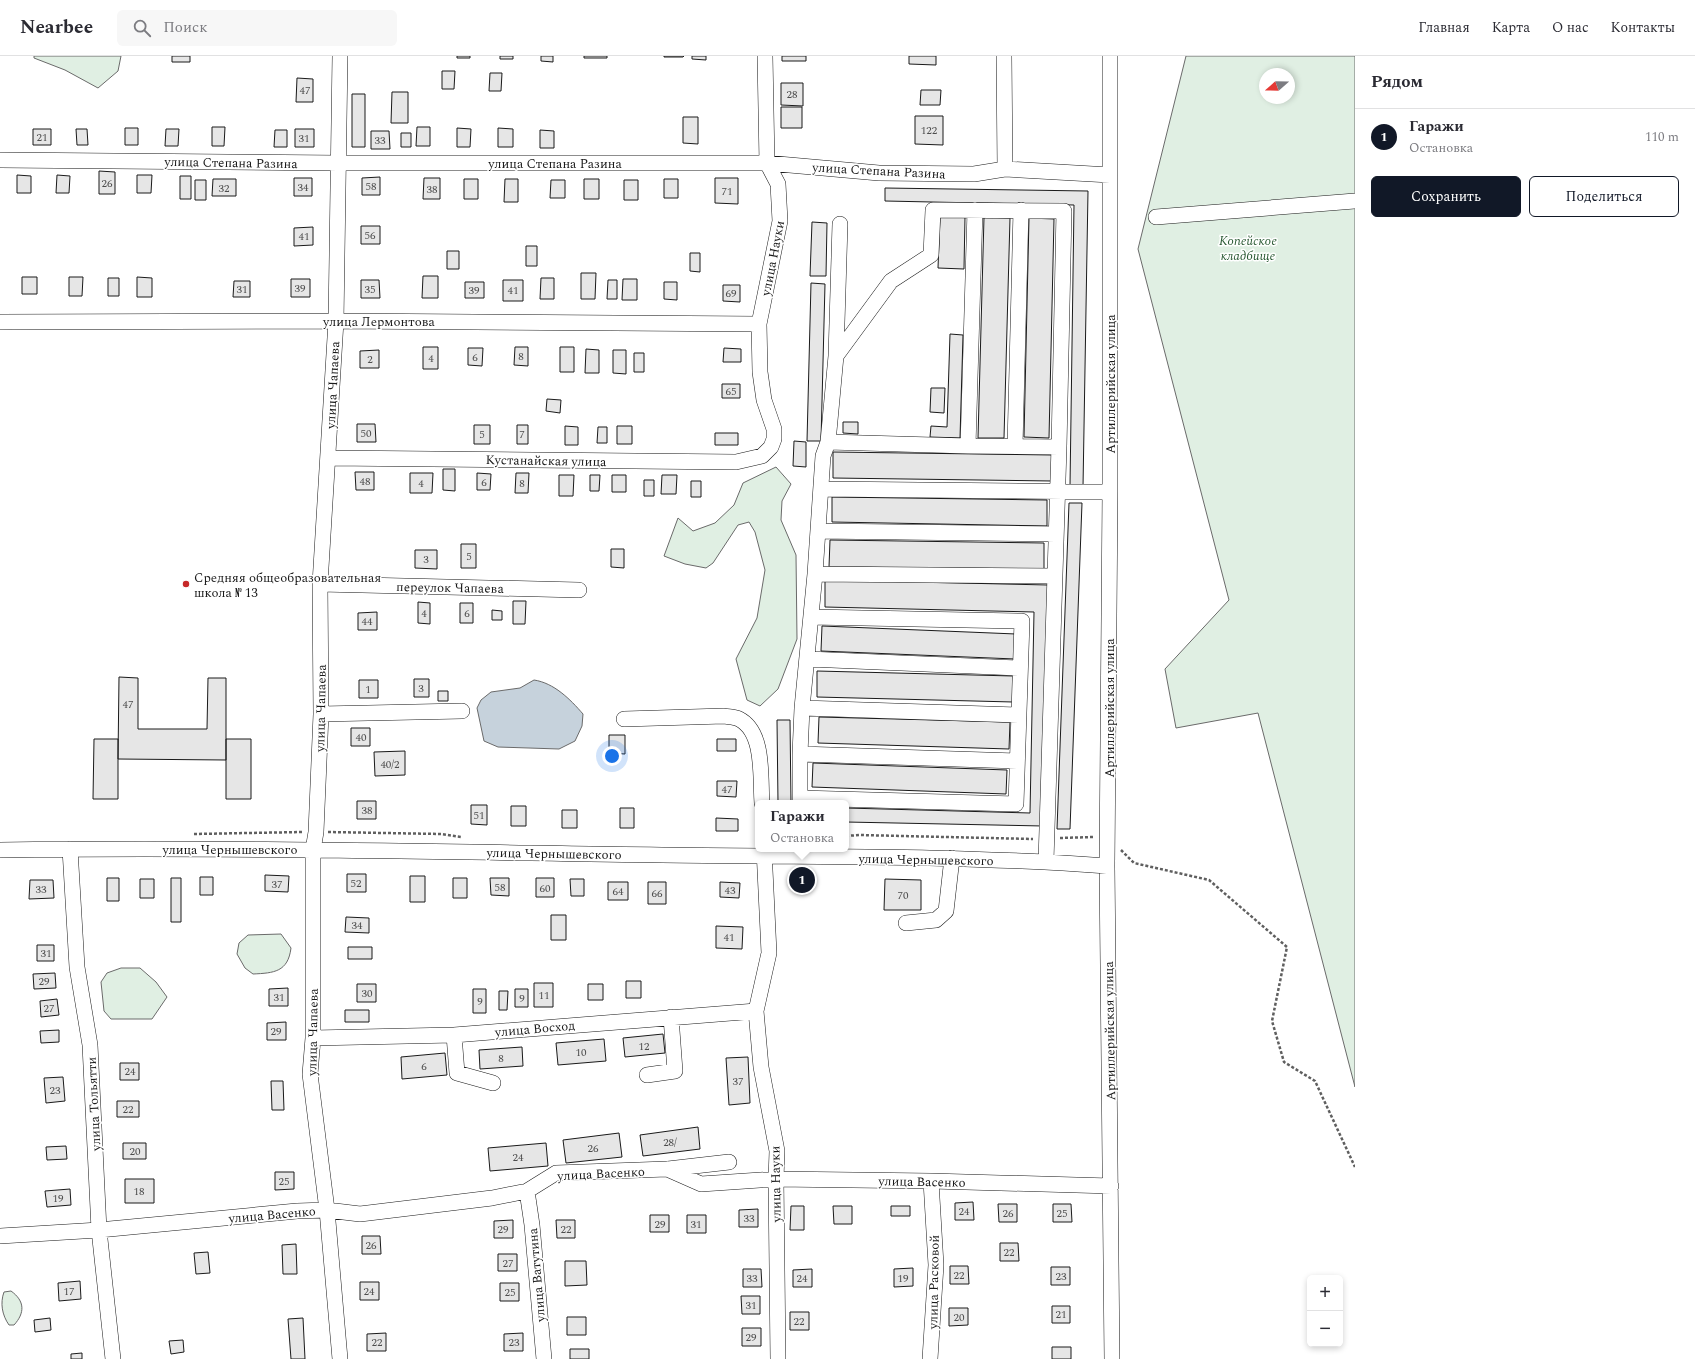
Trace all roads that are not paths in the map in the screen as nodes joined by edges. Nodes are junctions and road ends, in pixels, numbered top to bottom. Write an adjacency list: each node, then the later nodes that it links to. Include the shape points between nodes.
1 (340, 56): 7 (street, улица Чапаева)
2 (766, 56): 6 (street, улица Науки)
3 (1004, 56): 8 (street)
4 (1110, 56): 9 (street, Артиллерийская улица)
5 (0, 160): 7 (street, улица Степана Разина)
6 (767, 162): 7 (street, улица Степана Разина); 8 (street, улица Степана Разина, via 879,173 974,174); 17 (street, улица Науки, via 778,184 780,220)
7 (339, 163): 15 (street, улица Чапаева)
8 (1005, 169): 9 (street, улица Степана Разина)
9 (1110, 175): 27 (street, Артиллерийская улица)
10 (1355, 201): 13 (street)
11 (975, 210): 12 (street); 18 (street, via 933,210 931,255 892,281); 20 (street)
12 (1021, 210): 21 (street); 22 (street, via 1064,211)
13 (1156, 217)
14 (840, 224): 18 (street)
15 (336, 321): 16 (street, улица Лермонтова); 17 (street, улица Лермонтова); 24 (street, улица Чапаева)
16 (0, 322)
17 (759, 324): 23 (street, улица Науки, via 760,372 764,400 774,429 771,447)
18 (836, 356): 19 (street)
19 (828, 442): 20 (street); 25 (street, via 823,456)
20 (968, 446): 21 (street)
21 (1015, 446): 22 (street)
22 (1059, 447): 26 (street)
23 (762, 456): 24 (street, Кустанайская улица, via 736,462)
24 (329, 458): 32 (street, улица Чапаева)
25 (821, 489): 26 (street); 28 (street)
26 (1057, 492): 27 (street); 29 (street)
27 (1110, 492): 54 (street, Артиллерийская улица)
28 (818, 531): 29 (street); 30 (street)
29 (1056, 534): 31 (street)
30 (815, 574): 31 (street); 34 (street)
31 (1055, 576): 53 (street)
32 (320, 584): 33 (street, переулок Чапаева); 39 (street, улица Чапаева)
33 (579, 590)
34 (811, 617): 35 (street); 36 (street, via 1022,621)
35 (808, 659): 36 (street); 37 (street)
36 (1020, 668): 40 (street)
37 (802, 708): 40 (street); 42 (street)
38 (462, 711): 39 (street)
39 (321, 714): 49 (street, улица Чапаева)
40 (1019, 715): 43 (street)
41 (624, 719): 44 (street, via 724,716 738,719 750,727 759,751)
42 (800, 754): 43 (street); 45 (street)
43 (1018, 761): 46 (street, via 1016,804)
44 (762, 800)
45 (800, 800)
46 (849, 801)
47 (70, 849): 48 (street, улица Чернышевского); 49 (street, улица Чернышевского); 69 (street, улица Тольятти, via 77,967 90,1045)
48 (0, 850)
49 (314, 850): 50 (street, улица Чернышевского); 59 (street, улица Чапаева)
50 (764, 853): 51 (street, улица Чернышевского); 56 (street, улица Науки, via 769,953)
51 (801, 853): 52 (street, улица Чернышевского)
52 (952, 858): 53 (street, улица Чернышевского); 55 (street, via 946,911 936,920)
53 (1046, 861): 54 (street, улица Чернышевского)
54 (1107, 866): 66 (street, Артиллерийская улица)
55 (906, 923)
56 (756, 1011): 57 (street, улица Восход); 64 (street, улица Науки, via 761,1067 777,1151)
57 (671, 1017): 58 (street, улица Восход); 60 (street, via 675,1071)
58 (454, 1035): 59 (street, улица Восход); 61 (street, via 457,1073)
59 (313, 1038): 68 (street, улица Чапаева, via 310,1074)
60 (647, 1075)
61 (493, 1083)
62 (729, 1162): 63 (street)
63 (667, 1169): 64 (street, улица Васенко, via 701,1184); 67 (street, улица Васенко, via 556,1174)
64 (776, 1179): 65 (street, улица Васенко); 74 (street, улица Науки)
65 (931, 1181): 66 (street, улица Васенко); 75 (street, улица Расковой, via 936,1265)
66 (1111, 1186): 76 (street, Артиллерийская улица)
67 (527, 1191): 68 (street, улица Васенко, via 492,1198 360,1214); 73 (street, улица Ватутина)
68 (327, 1210): 69 (street, улица Васенко); 72 (street, улица Чапаева)
69 (99, 1230): 70 (street, улица Васенко); 71 (street, улица Тольятти)
70 (0, 1236)
71 (113, 1359)
72 (340, 1359)
73 (544, 1359)
74 (778, 1359)
75 (930, 1359)
76 (1112, 1359)

